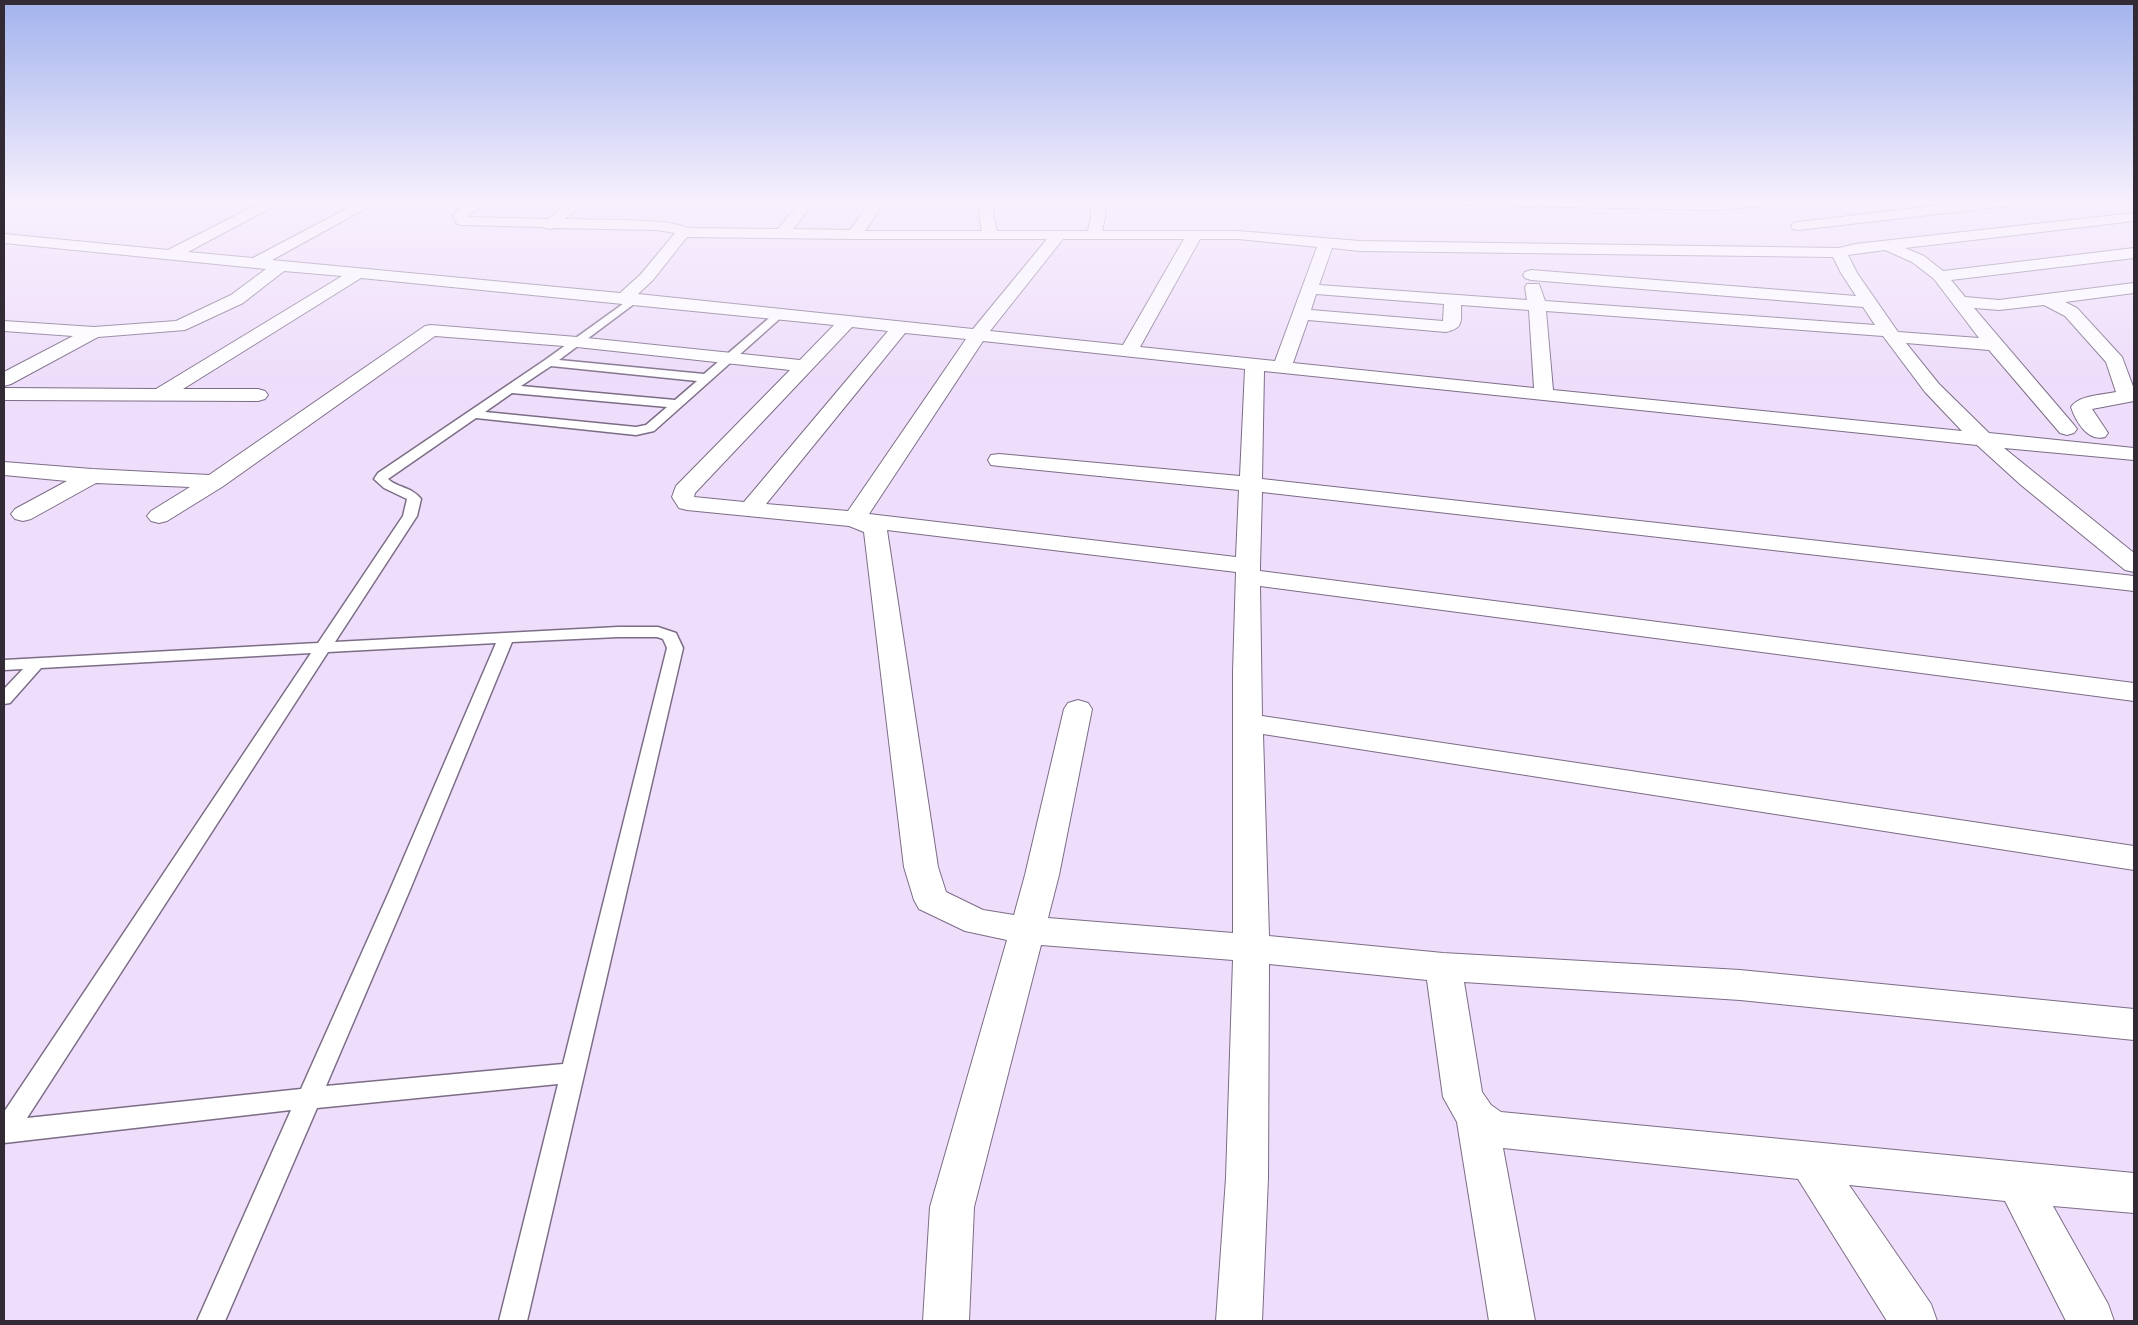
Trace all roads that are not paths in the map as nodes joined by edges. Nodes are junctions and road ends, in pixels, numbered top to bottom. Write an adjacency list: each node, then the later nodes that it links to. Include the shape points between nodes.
1 (243, 263): 12 (street)
2 (658, 263): 21 (street)
3 (1036, 263): 35 (street)
4 (1179, 263): 38 (street)
5 (1319, 263): 19 (street)
6 (1528, 263): 15 (street)
7 (1614, 263): 17 (street)
8 (1695, 263): 20 (street)
9 (1848, 263): 24 (street, via 1849,273)
10 (1923, 263): 16 (street)
11 (2051, 263): 16 (street)
12 (254, 264): 13 (street)
13 (282, 266): 14 (street); 33 (street, via 237,299 179,326)
14 (357, 274): 21 (street); 47 (street)
15 (1531, 275): 17 (street); 26 (street)
16 (1940, 276): 25 (street)
17 (1621, 282): 20 (street); 27 (street)
18 (2134, 288): 23 (street)
19 (1310, 289): 22 (street); 28 (street)
20 (1708, 289): 24 (street)
21 (629, 299): 29 (street); 36 (lane)
22 (1453, 299): 26 (street); 28 (street, via 1452,324 1446,327)
23 (2048, 300): 25 (street, via 1999,304); 50 (street, via 2071,312 2115,361)
24 (1870, 302): 34 (street)
25 (1960, 302): 37 (street)
26 (1537, 305): 27 (street); 49 (street)
27 (1627, 312): 34 (street)
28 (1301, 314): 42 (street)
29 (779, 315): 30 (street); 39 (lane)
30 (847, 322): 32 (street); 41 (street)
31 (4, 326): 33 (street)
32 (900, 328): 35 (street); 63 (street)
33 (94, 332): 44 (street)
34 (1892, 334): 37 (street); 53 (street, via 1931,387)
35 (977, 336): 38 (street); 66 (street)
36 (577, 342): 39 (street); 40 (lane); 61 (street, via 431,330)
37 (1994, 345): 54 (street)
38 (1128, 352): 42 (street)
39 (730, 358): 41 (street); 43 (lane)
40 (549, 362): 43 (lane); 45 (lane)
41 (805, 366): 63 (street, via 684,491 687,502)
42 (1268, 366): 49 (street); 62 (street)
43 (706, 378): 51 (lane)
44 (4, 380)
45 (510, 388): 51 (lane); 52 (lane)
46 (4, 394): 47 (street)
47 (160, 395): 48 (street)
48 (258, 395)
49 (1544, 395): 56 (street)
50 (2131, 396): 55 (street, via 2081,407)
51 (677, 404): 52 (lane, via 650,428 636,431)
52 (473, 414): 71 (lane, via 381,479 387,486 411,493 414,499 410,516)
53 (1962, 418): 54 (street); 56 (street)
54 (2067, 429): 55 (street)
55 (2098, 432): 57 (street)
56 (1981, 437): 57 (street); 67 (street)
57 (2134, 450)
58 (999, 460): 62 (street)
59 (4, 469): 60 (street)
60 (92, 476): 61 (street); 64 (street)
61 (214, 482): 65 (street)
62 (1251, 484): 68 (street); 69 (street)
63 (750, 510): 66 (street)
64 (23, 514)
65 (159, 516)
66 (854, 519): 68 (street); 79 (street, via 875,528 921,867 931,900 977,922)
67 (2134, 565)
68 (1248, 571): 74 (street); 77 (street)
69 (2134, 584)
70 (506, 638): 71 (lane); 83 (lane, via 658,632 670,636 675,648); 84 (lane)
71 (322, 649): 72 (lane); 86 (lane)
72 (37, 663): 73 (lane); 75 (lane)
73 (4, 665)
74 (2134, 692)
75 (4, 699)
76 (1078, 709): 79 (street)
77 (1248, 723): 78 (street); 80 (street)
78 (2134, 858)
79 (1027, 930): 80 (street); 92 (street, via 952,1207)
80 (1250, 948): 81 (street); 93 (street, via 1247,1178)
81 (1443, 967): 82 (street, via 1740,985); 85 (street, via 1463,1097)
82 (2134, 1024)
83 (572, 1073): 84 (lane); 91 (lane)
84 (309, 1098): 86 (lane); 90 (lane)
85 (1477, 1118): 87 (street, via 1493,1129); 94 (street)
86 (4, 1131)
87 (1810, 1162): 88 (street); 95 (street)
88 (2018, 1183): 89 (street); 96 (street)
89 (2134, 1193)
90 (211, 1321)
91 (513, 1321)
92 (946, 1321)
93 (1239, 1321)
94 (1512, 1321)
95 (1914, 1321)
96 (2091, 1321)

